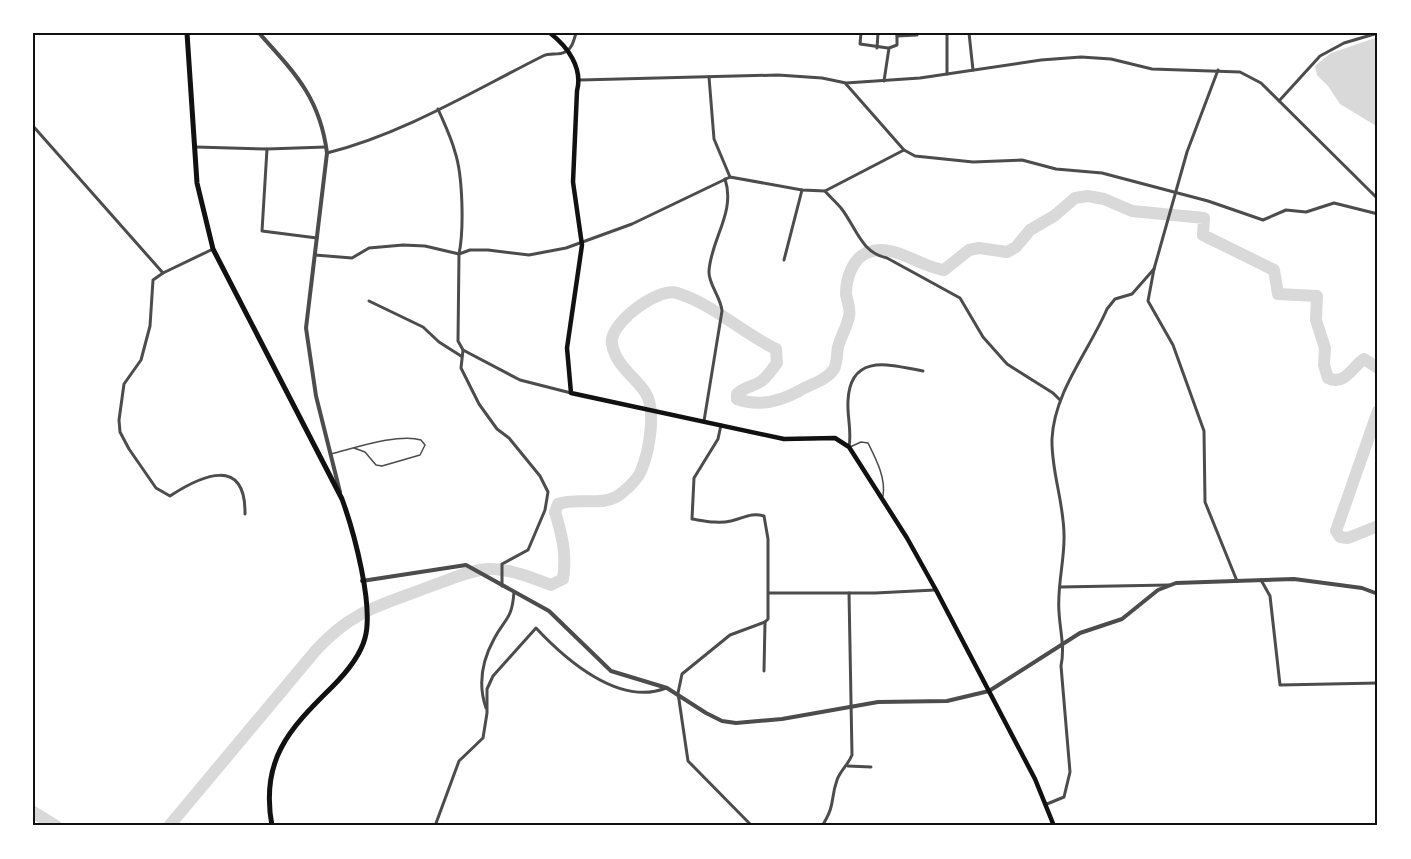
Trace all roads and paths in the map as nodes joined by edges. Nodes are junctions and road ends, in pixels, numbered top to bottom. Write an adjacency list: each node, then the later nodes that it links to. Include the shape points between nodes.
1 (187, 33): 25 (highway)
2 (259, 33): 26 (street, via 309,93)
3 (550, 33): 14 (main road)
4 (576, 33): 14 (street)
5 (861, 33): 12 (street, via 860,44)
6 (878, 33): 12 (street)
7 (946, 33): 17 (street)
8 (969, 33): 15 (street)
9 (1378, 33): 22 (street, via 1344,43 1320,56)
10 (897, 34): 11 (street); 13 (street, via 897,45)
11 (917, 35)
12 (877, 48): 13 (street)
13 (889, 48): 20 (street)
14 (568, 50): 19 (main road); 23 (street, via 562,54 547,53)
15 (973, 70): 16 (street, via 1081,57 1111,59 1152,69); 17 (street)
16 (1218, 70): 22 (street, via 1250,76); 34 (street)
17 (947, 74): 20 (street)
18 (708, 77): 19 (street); 21 (street, via 778,75); 30 (street, via 714,139)
19 (580, 80): 38 (main road, via 573,182)
20 (884, 81): 21 (street)
21 (846, 83): 28 (street)
22 (1279, 101): 35 (street)
23 (438, 109): 29 (street, via 376,137); 40 (street, via 456,154 462,242)
24 (33, 126): 44 (street)
25 (194, 147): 27 (street); 39 (highway, via 203,218)
26 (326, 147): 27 (street); 29 (street)
27 (267, 149): 37 (street, via 262,231)
28 (904, 150): 33 (street); 34 (street, via 915,156 973,162 1022,160 1056,169 1101,173)
29 (327, 153): 37 (street)
30 (730, 177): 31 (street); 32 (street)
31 (725, 179): 38 (street); 51 (street, via 726,216 708,274 722,311)
32 (802, 190): 33 (street); 42 (street)
33 (825, 191): 50 (street, via 840,206 859,240 873,253 960,298 983,337 1007,364)
34 (1175, 195): 36 (street, via 1208,201 1263,220 1286,210 1306,212 1334,203); 43 (street)
35 (1378, 199)
36 (1378, 214)
37 (317, 238): 41 (street)
38 (582, 245): 40 (street, via 529,255 470,250); 49 (main road, via 567,348)
39 (213, 249): 44 (street); 56 (highway)
40 (459, 254): 41 (street, via 403,245 369,248 352,258); 46 (street, via 458,341)
41 (315, 255): 55 (street, via 306,328 316,396)
42 (784, 260)
43 (1154, 269): 50 (street, via 1132,294 1111,302); 61 (street, via 1148,301 1173,345 1204,431 1205,502)
44 (163, 273): 58 (street, via 153,280 150,326 141,360 124,384 120,432 156,488 170,496 212,475 229,476 245,495)
45 (369, 301): 47 (street, via 423,327)
46 (464, 350): 47 (street); 49 (street, via 520,380)
47 (461, 356): 63 (street, via 461,368 479,404 540,476 548,492 545,510 528,550 504,561 501,567)
48 (924, 371): 53 (street, via 882,364 870,365 857,374 848,401 852,430)
49 (571, 393): 51 (main road)
50 (1060, 400): 64 (street, via 1052,438 1065,537)
51 (704, 421): 52 (main road)
52 (721, 425): 53 (main road, via 793,441 835,438); 67 (street, via 718,439 694,478 692,519 714,523 753,513 764,516)
53 (849, 447): 57 (main road); 57 (lane, via 868,443 878,463)
54 (354, 448): 54 (lane, via 415,437 425,445 420,455 382,466); 55 (lane)
55 (331, 454): 56 (street)
56 (342, 499): 60 (highway)
57 (883, 501): 65 (main road)
58 (244, 514)
59 (1261, 580): 61 (street); 69 (street, via 1307,580); 73 (street, via 1269,596 1280,685)
60 (362, 581): 63 (street, via 454,564 470,567); 82 (highway, via 366,638 356,659 280,746 270,774 268,805)
61 (1237, 581): 62 (street)
62 (1169, 585): 64 (street); 71 (street, via 1122,619)
63 (502, 587): 66 (street)
64 (1060, 587): 71 (street)
65 (936, 590): 68 (street); 75 (main road)
66 (514, 592): 74 (street, via 549,611 611,671); 78 (street, via 509,620 494,638 481,675)
67 (769, 592): 68 (street); 70 (street)
68 (849, 593): 77 (street)
69 (1378, 594)
70 (765, 622): 72 (street); 76 (street, via 730,635 682,674)
71 (1063, 643): 75 (street); 81 (street, via 1061,666 1070,772 1064,797)
72 (764, 671)
73 (1378, 683)
74 (668, 688): 76 (street); 78 (street, via 650,693 601,682 584,673 536,628 493,676 487,689)
75 (989, 691): 77 (street, via 947,701 878,702); 81 (main road)
76 (678, 693): 77 (street, via 706,713 736,723); 84 (street, via 688,761)
77 (852, 708): 79 (street, via 852,755)
78 (487, 713): 83 (street, via 483,738 459,762)
79 (848, 765): 80 (street); 85 (street, via 837,777 834,806)
80 (871, 768)
81 (1047, 804): 86 (main road)
82 (272, 826)
83 (435, 826)
84 (752, 826)
85 (822, 826)
86 (1054, 826)

